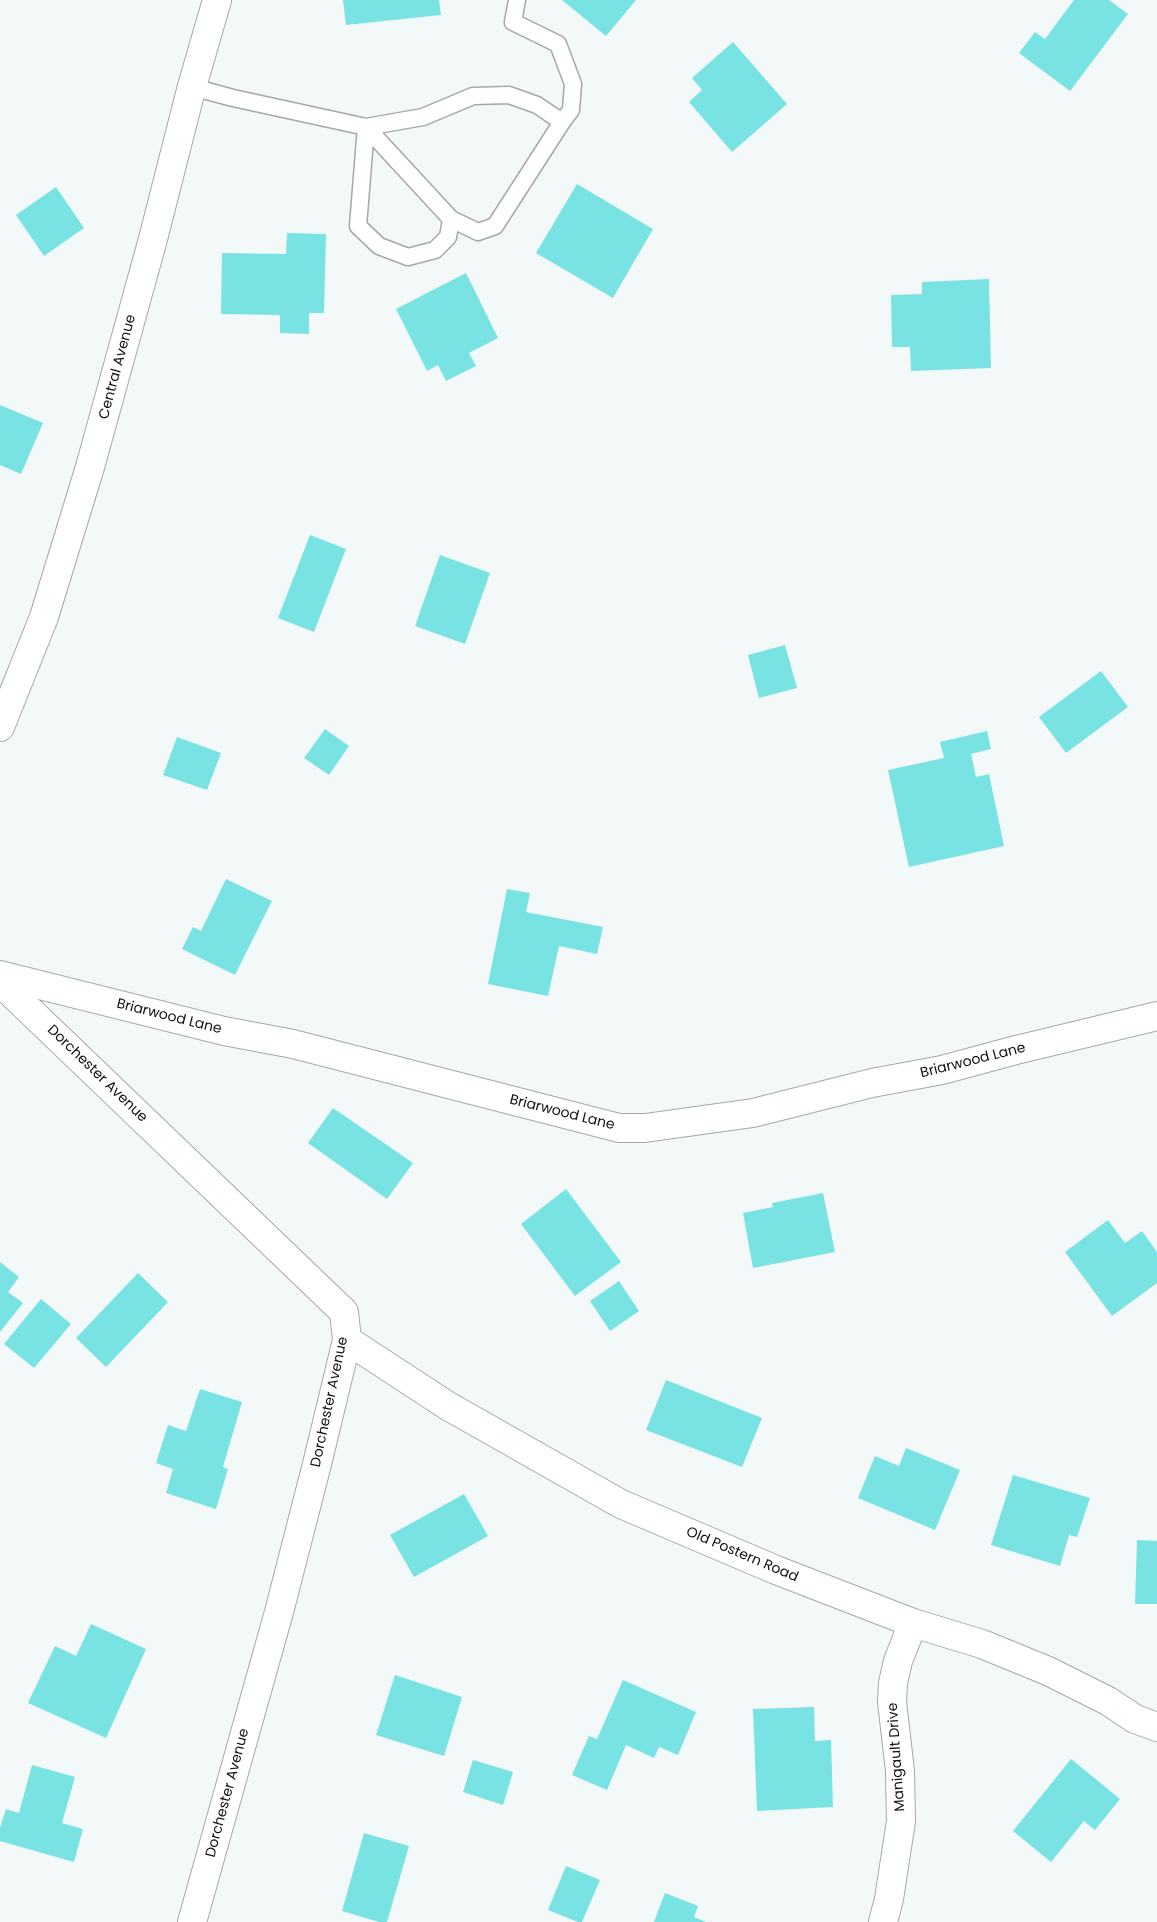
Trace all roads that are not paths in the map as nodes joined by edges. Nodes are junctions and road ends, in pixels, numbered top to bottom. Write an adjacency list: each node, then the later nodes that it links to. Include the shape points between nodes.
1 (217, 0): 3 (street, Central Avenue)
2 (516, 0): 4 (lane, via 513,22 558,44 572,84 571,110)
3 (192, 87): 5 (lane); 7 (street, Central Avenue, via 90,468 44,618)
4 (562, 122): 5 (lane, via 537,105 509,94 473,96 423,117); 6 (lane, via 495,226 478,232)
5 (366, 127): 6 (lane); 6 (lane, via 358,226 379,246 408,257 435,250 448,237)
6 (451, 219)
7 (0, 727)
8 (0, 975): 10 (street, Briarwood Lane, via 224,1032 293,1044 619,1128 645,1128 753,1113)
9 (0, 982): 11 (street, Dorchester Avenue, via 344,1312)
10 (1157, 1016)
11 (347, 1340): 12 (street, Old Postern Road, via 448,1406 621,1504); 14 (street, Dorchester Avenue, via 278,1612)
12 (913, 1624): 13 (street, Old Postern Road, via 982,1644 1048,1671 1108,1701 1135,1719); 15 (street, Manigault Drive, via 898,1661 892,1702 900,1771 901,1821)
13 (1157, 1727)
14 (192, 1922)
15 (883, 1922)

